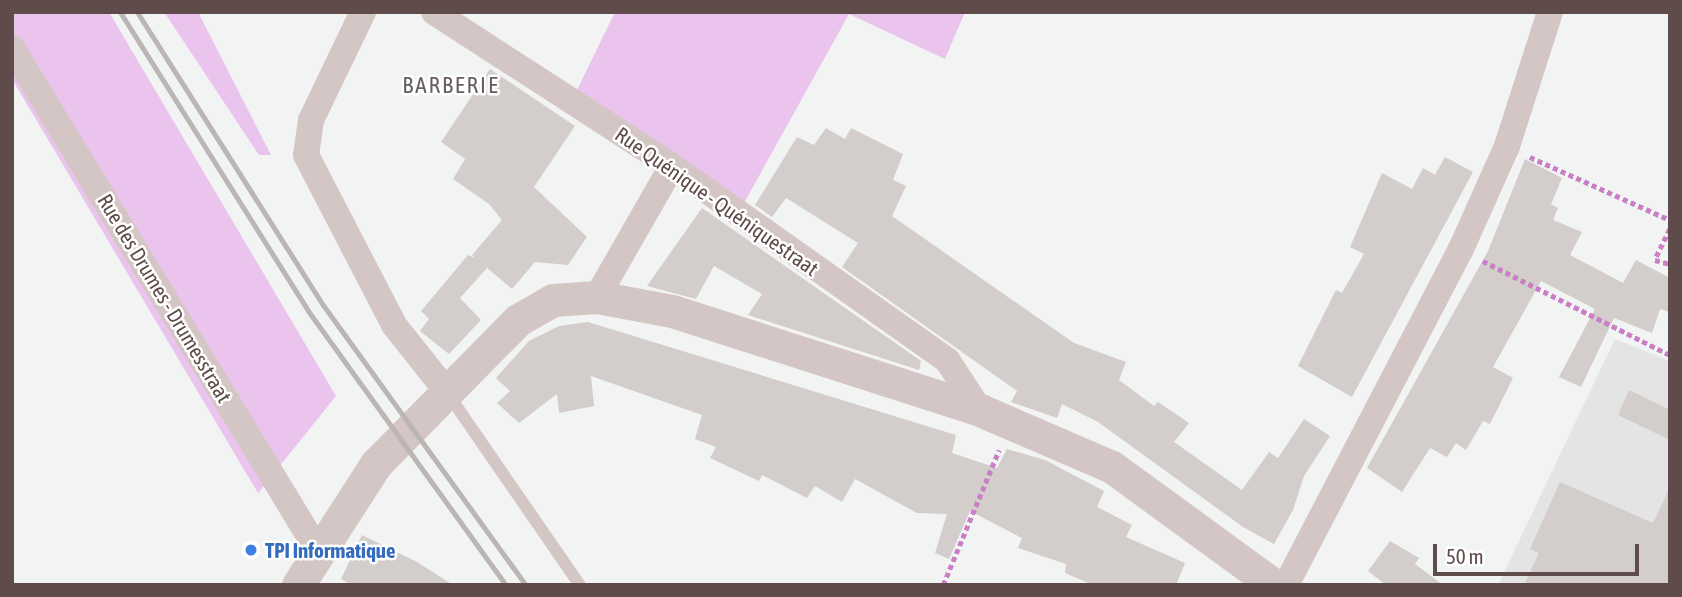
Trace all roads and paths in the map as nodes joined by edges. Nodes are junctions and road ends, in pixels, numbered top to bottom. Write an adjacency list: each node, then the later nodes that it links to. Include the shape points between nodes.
1 (363, 12): 13 (street, via 311,120 306,155 394,325)
2 (434, 12): 6 (street, Rue Quénique - Quéniquestraat)
3 (1550, 12): 5 (street)
4 (12, 48): 16 (street, Rue des Drumes - Drumesstraat)
5 (1507, 146): 7 (path); 9 (street)
6 (672, 166): 11 (street); 14 (street, Rue Quénique - Quéniquestraat, via 947,360)
7 (1670, 220)
8 (1670, 229): 10 (path, via 1655,260)
9 (1461, 249): 12 (path); 21 (street)
10 (1670, 264)
11 (597, 297): 13 (street, via 553,300 518,320); 14 (street, via 672,311)
12 (1670, 355)
13 (448, 394): 16 (street, via 376,464); 18 (lane)
14 (980, 410): 15 (street)
15 (1009, 425): 19 (path); 20 (street, via 1112,467)
16 (317, 549): 17 (street)
17 (298, 585)
18 (580, 585)
19 (943, 585)
20 (1274, 585)
21 (1286, 585)

